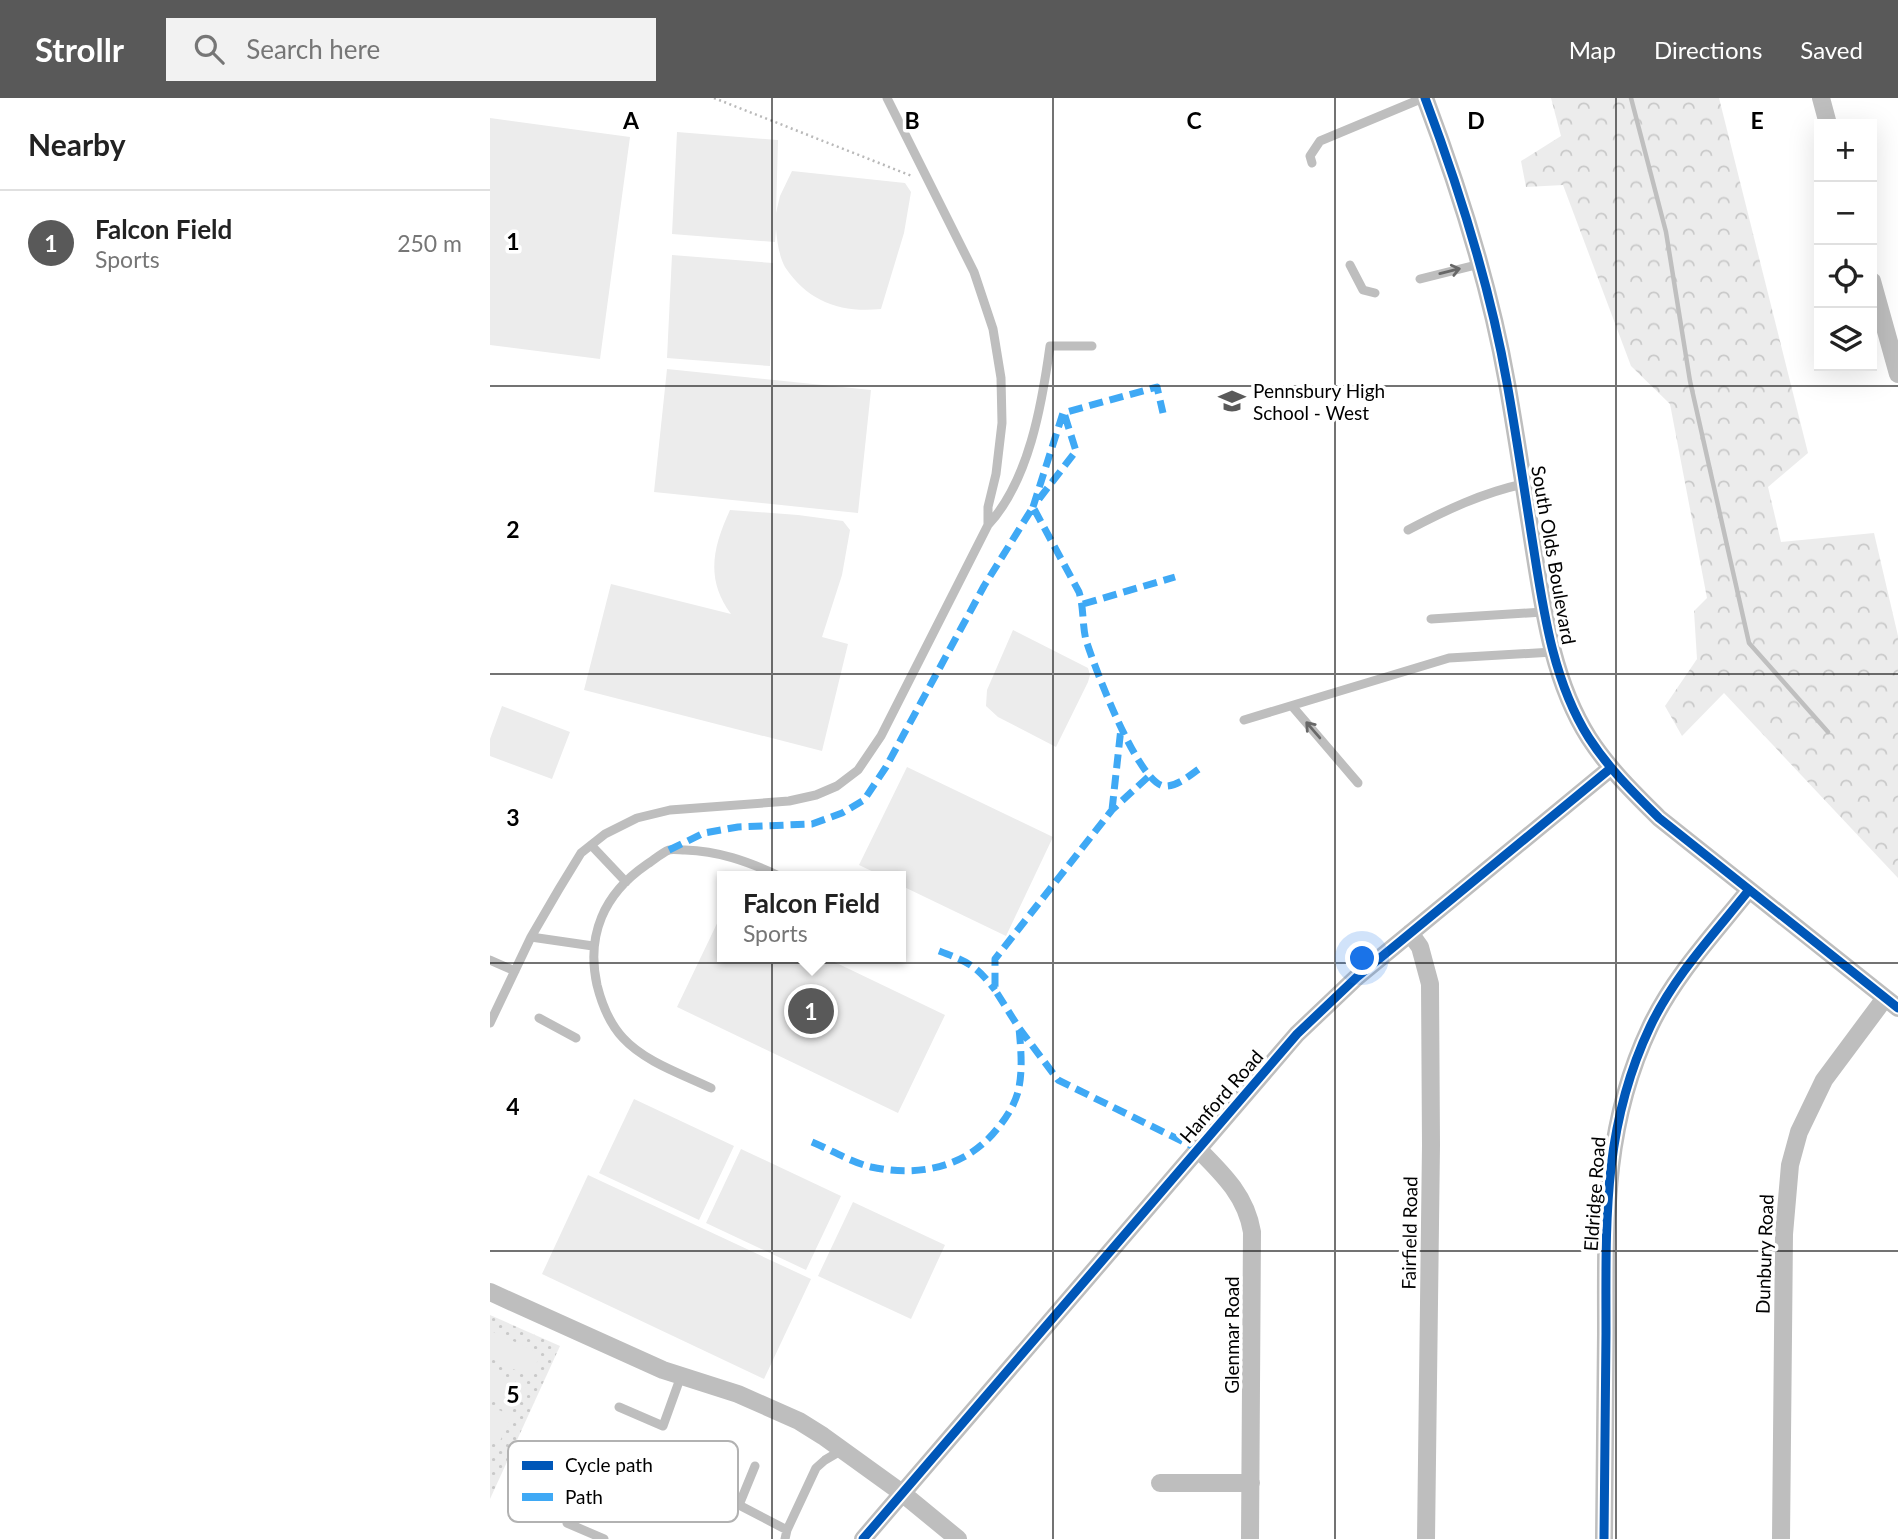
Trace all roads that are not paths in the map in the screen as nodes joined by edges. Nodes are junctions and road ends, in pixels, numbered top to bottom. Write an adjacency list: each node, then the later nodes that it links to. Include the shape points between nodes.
1 (887, 98): 14 (lane, via 974,272 997,347 1002,423)
2 (1424, 98): 5 (lane, via 1320,141 1310,156); 6 (street, South Olds Boulevard)
3 (1821, 98): 4 (street)
4 (1827, 119)
5 (1312, 163)
6 (1480, 264): 8 (lane, one-way to 6); 13 (street, South Olds Boulevard, via 1507,383)
7 (1350, 265): 9 (lane, via 1363,290)
8 (1420, 279)
9 (1376, 293)
10 (1877, 299): 12 (street)
11 (1092, 346): 14 (lane, via 1050,346 1030,445 1000,513)
12 (1898, 374)
13 (1523, 484): 15 (lane, via 1490,491); 16 (street, South Olds Boulevard)
14 (988, 525): 23 (lane, via 881,736 866,761 846,780 816,796 789,801 657,812 617,827)
15 (1408, 530)
16 (1544, 612): 17 (lane); 18 (street, South Olds Boulevard)
17 (1431, 619)
18 (1553, 652): 19 (lane, via 1449,659); 21 (street, South Olds Boulevard, via 1582,726)
19 (1295, 709): 20 (lane); 22 (lane, one-way to 19)
20 (1244, 720)
21 (1611, 768): 26 (street, South Olds Boulevard, via 1659,818); 27 (street, Hanford Road)
22 (1358, 783)
23 (591, 845): 25 (lane); 28 (lane, via 581,852)
24 (769, 871): 25 (lane, via 707,851 669,850)
25 (626, 882): 29 (lane, via 596,928)
26 (1749, 890): 32 (street, South Olds Boulevard); 53 (street, Eldridge Road, via 1664,1001 1636,1058 1615,1135 1606,1215)
27 (1410, 933): 37 (street, Hanford Road, via 1306,1026); 52 (street, Fairfield Road, via 1420,947 1430,984)
28 (531, 937): 29 (lane); 31 (lane)
29 (593, 946): 36 (lane, via 603,1007 622,1037 644,1055)
30 (490, 960): 31 (lane)
31 (515, 971): 34 (lane)
32 (1891, 1003): 54 (street, Dunbury Road, via 1824,1080 1802,1123 1790,1166 1784,1234)
33 (539, 1018): 35 (lane)
34 (490, 1023)
35 (576, 1038)
36 (711, 1088)
37 (1198, 1149): 44 (street, Glenmar Road, via 1235,1188 1252,1232); 45 (street, Hanford Road)
38 (490, 1292): 39 (street)
39 (681, 1376): 40 (lane, via 663,1426); 41 (street, via 776,1410)
40 (619, 1407)
41 (842, 1450): 45 (street); 47 (lane, via 816,1468)
42 (755, 1466): 47 (lane, via 739,1505)
43 (1160, 1483): 44 (street)
44 (1251, 1483): 51 (street, Glenmar Road)
45 (902, 1493): 49 (street, Hanford Road); 50 (street)
46 (567, 1523): 48 (lane)
47 (786, 1534)
48 (604, 1539)
49 (863, 1539)
50 (958, 1539)
51 (1250, 1539)
52 (1426, 1539)
53 (1604, 1539)
54 (1781, 1539)

